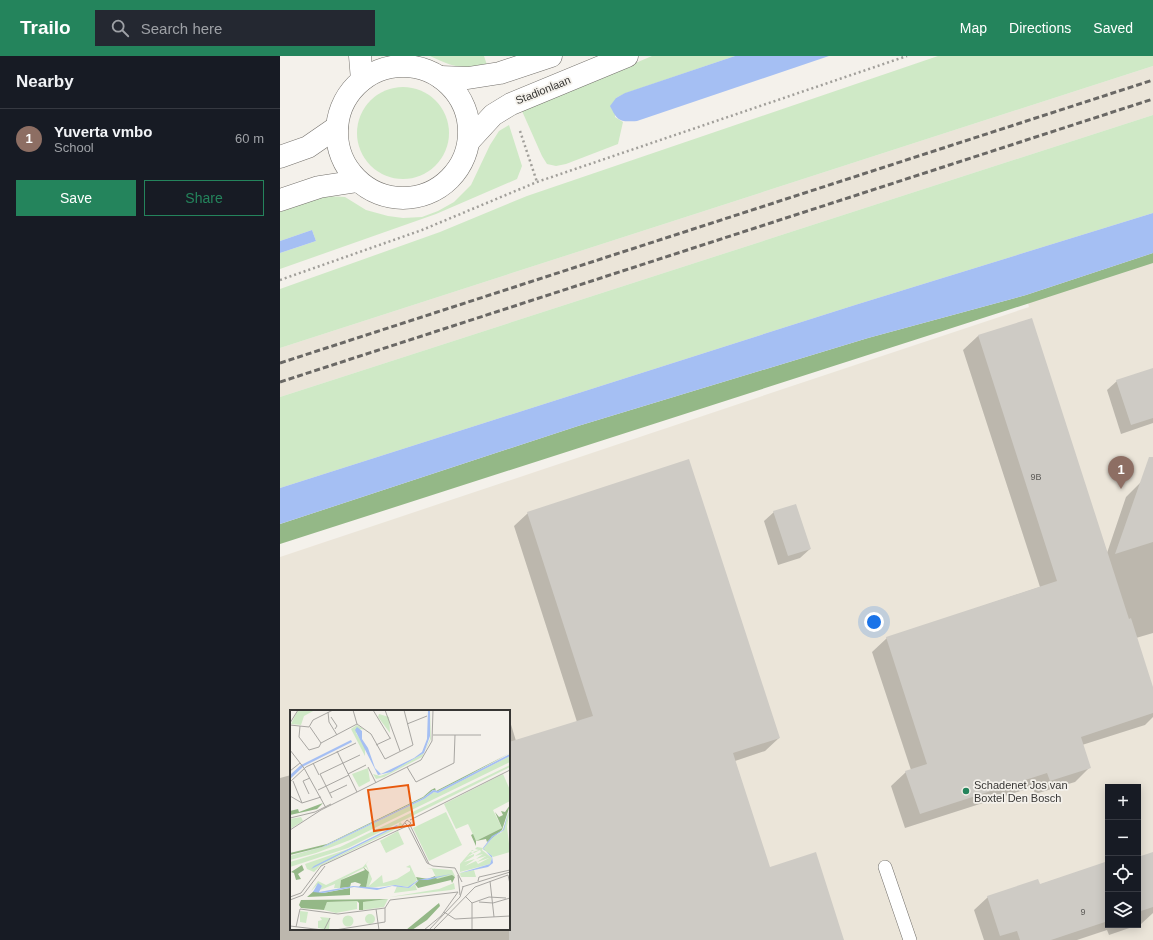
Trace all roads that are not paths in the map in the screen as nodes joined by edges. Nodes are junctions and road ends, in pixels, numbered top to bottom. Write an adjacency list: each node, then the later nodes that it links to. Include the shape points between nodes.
1 (360, 56): 6 (main road)
2 (551, 56): 5 (main road, via 500,73 468,78)
3 (627, 56): 8 (main road, Stadionlaan, via 511,104 492,115)
4 (406, 61): 5 (main road); 6 (main road, via 377,71)
5 (440, 77): 8 (main road, via 461,99 468,116)
6 (362, 80): 7 (main road, via 345,101)
7 (337, 127): 9 (main road, via 308,147); 10 (main road, via 338,147 345,166)
8 (470, 140): 10 (main road, via 465,161 453,178 436,191 417,198 395,199 375,193)
9 (280, 157)
10 (358, 181): 11 (main road, via 319,186)
11 (280, 200)
12 (885, 867): 13 (lane)
13 (910, 940)

